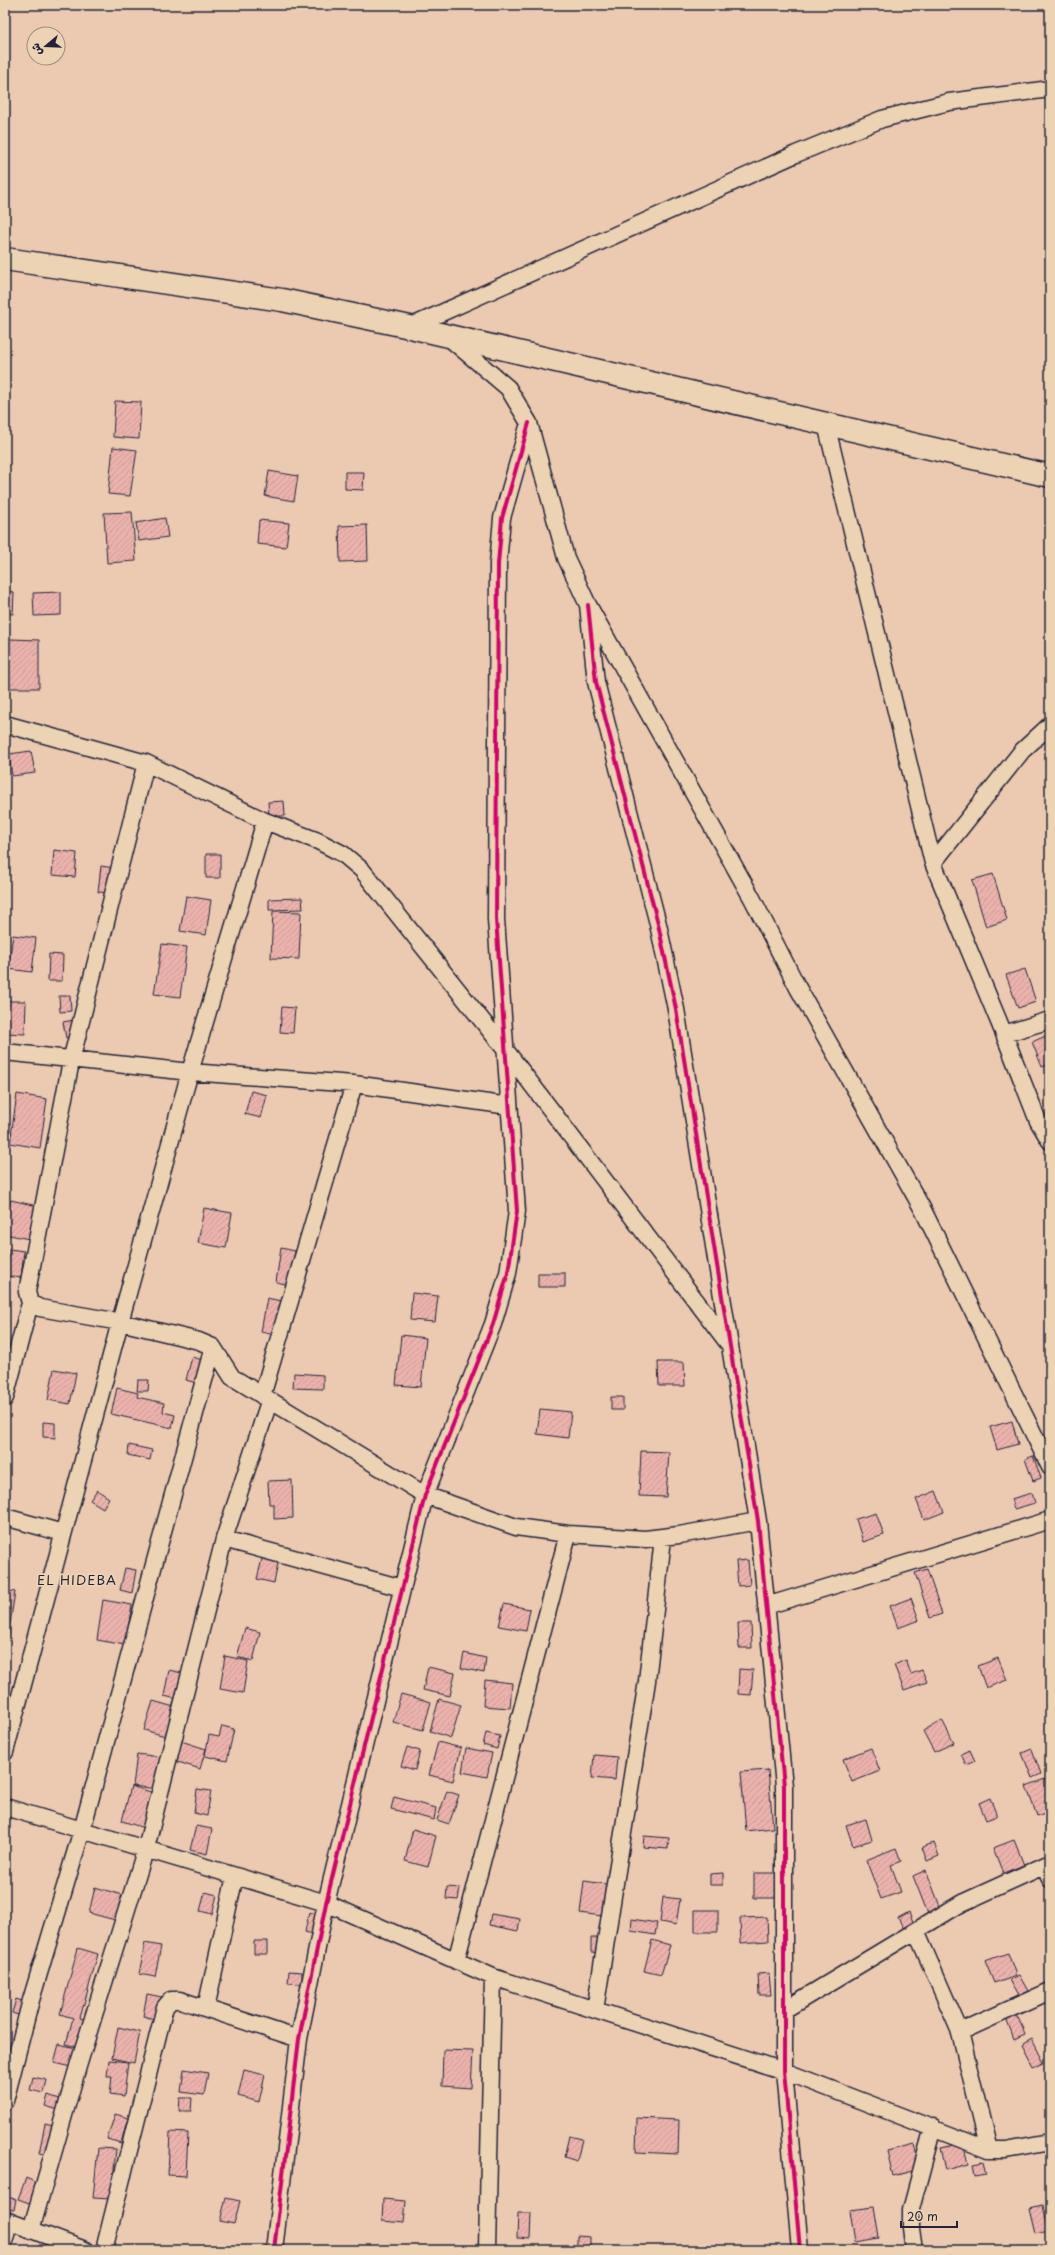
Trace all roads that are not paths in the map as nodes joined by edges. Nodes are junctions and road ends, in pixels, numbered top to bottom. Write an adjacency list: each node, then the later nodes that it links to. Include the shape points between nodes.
1 (1050, 88): 3 (street, via 949,102 882,119 796,154)
2 (5, 259): 3 (main road, via 282,300)
3 (410, 326): 4 (main road)
4 (446, 335): 5 (street, via 508,388); 6 (main road)
5 (529, 423): 8 (street, via 566,558); 16 (street, via 502,518 498,564 496,919)
6 (826, 424): 7 (main road); 13 (street)
7 (1050, 476)
8 (588, 605): 25 (street, via 596,682 658,924 676,1009); 30 (street, via 922,1208)
9 (5, 724): 11 (street)
10 (1050, 725): 13 (street, via 1022,751)
11 (146, 763): 12 (street); 18 (street)
12 (265, 821): 16 (street, via 318,841 343,854 362,870); 19 (street)
13 (933, 863): 15 (street)
14 (1050, 1020): 15 (street)
15 (1004, 1034): 22 (street, via 1038,1122)
16 (504, 1048): 21 (street); 25 (street)
17 (5, 1052): 18 (street)
18 (71, 1061): 19 (street); 23 (street, via 27,1292)
19 (190, 1072): 20 (street); 24 (street)
20 (354, 1084): 21 (street); 29 (street)
21 (510, 1106): 31 (street, via 516,1211 508,1273 493,1324)
22 (1050, 1141)
23 (30, 1303): 24 (street, via 40,1308); 27 (street)
24 (120, 1322): 26 (street, via 199,1341); 35 (street)
25 (730, 1344): 34 (street)
26 (213, 1347): 29 (street, via 232,1377); 43 (street)
27 (10, 1358): 28 (street)
28 (5, 1398)
29 (266, 1399): 31 (street); 38 (street)
30 (1050, 1467)
31 (425, 1495): 36 (street, via 516,1527); 39 (street)
32 (5, 1517): 35 (street)
33 (1050, 1520): 40 (street)
34 (758, 1521): 37 (street); 40 (street)
35 (64, 1533): 41 (street)
36 (568, 1534): 37 (street); 49 (street)
37 (663, 1538): 53 (street, via 647,1681)
38 (224, 1540): 39 (street); 44 (street)
39 (402, 1588): 47 (street)
40 (766, 1606): 54 (street, via 784,1786)
41 (5, 1752)
42 (5, 1807): 43 (street)
43 (82, 1830): 44 (street); 58 (street, via 33,1993)
44 (146, 1848): 46 (street); 63 (street)
45 (1048, 1869): 48 (street, via 962,1903)
46 (235, 1876): 47 (street); 52 (street)
47 (326, 1903): 49 (street); 56 (street)
48 (916, 1931): 54 (street); 55 (street)
49 (456, 1961): 50 (street)
50 (493, 1977): 53 (street); 68 (street)
51 (1050, 1991): 55 (street)
52 (206, 2008): 56 (street); 66 (street, via 180,2000 172,2000 165,2007)
53 (595, 2010): 57 (street)
54 (784, 2010): 57 (street)
55 (960, 2032): 61 (street)
56 (299, 2039): 67 (street)
57 (784, 2071): 59 (street); 69 (street)
58 (5, 2101)
59 (933, 2127): 61 (street); 70 (street, via 911,2209 910,2229)
60 (1050, 2142): 61 (street, via 1006,2150)
61 (989, 2150)
62 (7, 2221): 63 (street); 64 (street)
63 (31, 2230): 65 (street)
64 (5, 2239)
65 (85, 2250)
66 (104, 2250)
67 (274, 2250)
68 (487, 2250)
69 (800, 2250)
70 (914, 2250)

